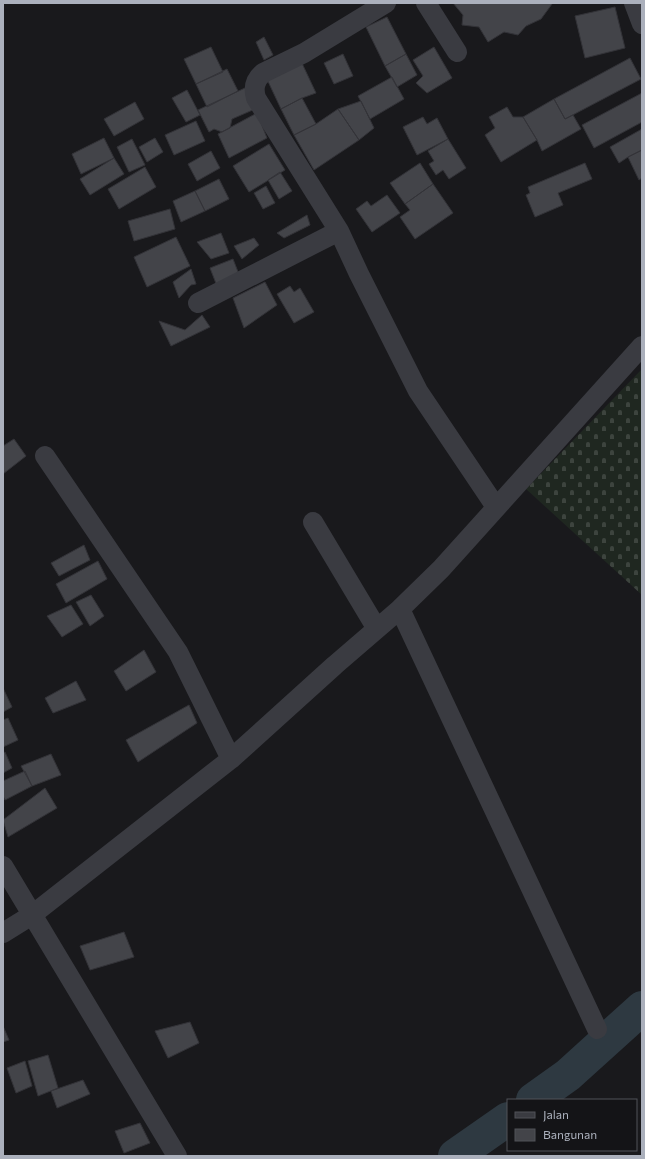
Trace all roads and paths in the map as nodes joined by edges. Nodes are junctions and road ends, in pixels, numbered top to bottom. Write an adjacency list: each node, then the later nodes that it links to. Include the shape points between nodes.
1 (386, 3): 6 (street, via 304,53 263,72 255,85 256,98)
2 (426, 3): 5 (street)
3 (634, 3): 4 (street)
4 (642, 24)
5 (457, 52)
6 (339, 231): 7 (street); 10 (street, via 418,391)
7 (198, 303)
8 (642, 346): 10 (street)
9 (45, 456): 14 (street, via 178,652)
10 (496, 508): 12 (street, via 441,569)
11 (313, 522): 13 (street)
12 (400, 609): 13 (street); 18 (street)
13 (377, 629): 14 (street)
14 (231, 759): 16 (street)
15 (3, 866): 16 (street)
16 (32, 915): 17 (street); 19 (street)
17 (3, 933)
18 (597, 1030)
19 (177, 1156)

